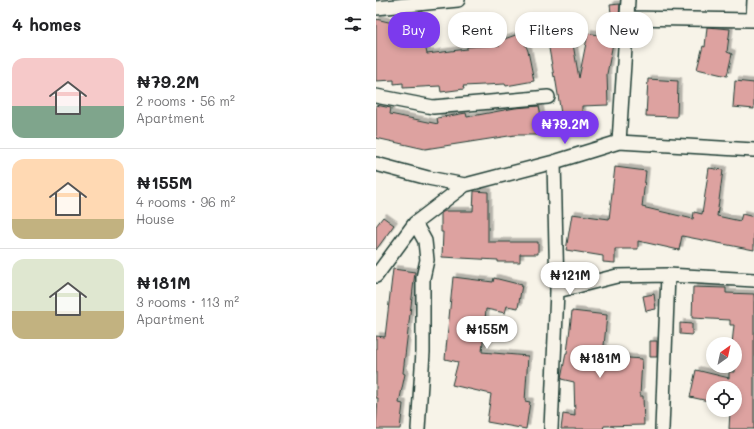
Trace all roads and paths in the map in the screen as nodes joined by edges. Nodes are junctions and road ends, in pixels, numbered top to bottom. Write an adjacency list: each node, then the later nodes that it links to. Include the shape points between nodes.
1 (458, 0): 4 (street)
2 (628, 0): 6 (street)
3 (754, 0): 8 (street)
4 (406, 2): 5 (street)
5 (376, 8)
6 (627, 12)
7 (653, 18): 8 (street)
8 (753, 20)
9 (625, 48): 12 (street)
10 (376, 96): 11 (street, via 433,107)
11 (548, 97)
12 (619, 142): 13 (street); 14 (street)
13 (754, 150)
14 (554, 162): 16 (street); 21 (street)
15 (376, 164): 16 (street)
16 (466, 185): 17 (street)
17 (415, 223): 19 (street); 22 (street, via 425,241 428,260 423,278 424,352)
18 (668, 275): 20 (street); 21 (street, via 616,276); 24 (street)
19 (376, 276)
20 (754, 280)
21 (557, 291): 23 (street)
22 (418, 429)
23 (551, 429)
24 (662, 429)

